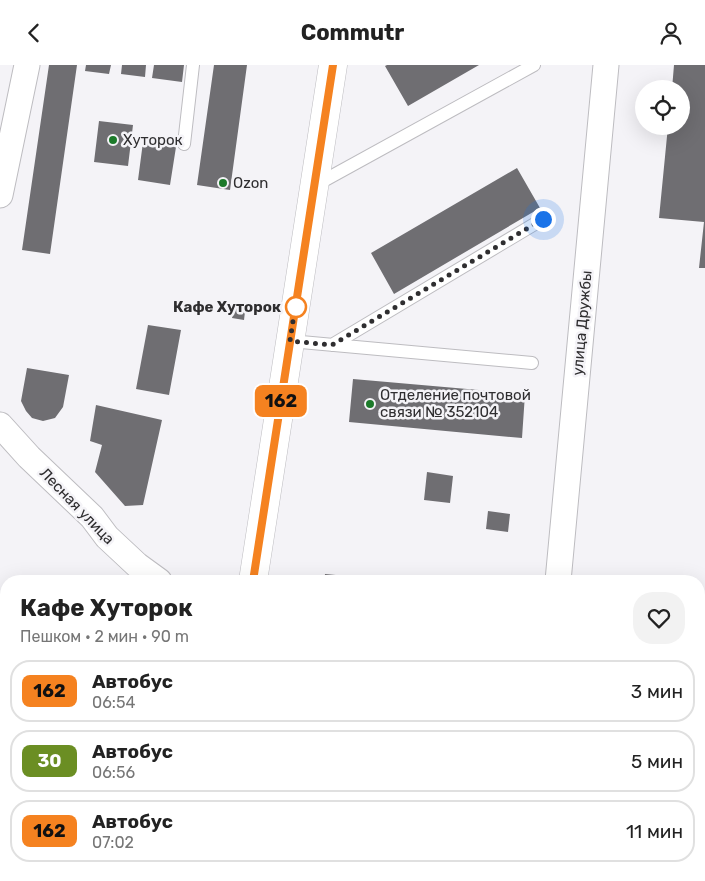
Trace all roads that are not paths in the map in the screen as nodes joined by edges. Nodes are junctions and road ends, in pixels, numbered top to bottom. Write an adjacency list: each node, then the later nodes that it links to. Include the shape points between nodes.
1 (27, 65): 8 (street)
2 (193, 65): 6 (lane)
3 (333, 65): 7 (main road)
4 (534, 65): 7 (lane)
5 (606, 65): 16 (street, улица Дружбы)
6 (184, 144)
7 (314, 186): 10 (main road)
8 (0, 195)
9 (543, 219): 11 (lane)
10 (290, 341): 11 (lane); 15 (main road)
11 (332, 345): 12 (lane)
12 (532, 363)
13 (0, 425): 14 (street, Лесная улица, via 92,517 107,537)
14 (151, 575)
15 (254, 575)
16 (559, 575)

